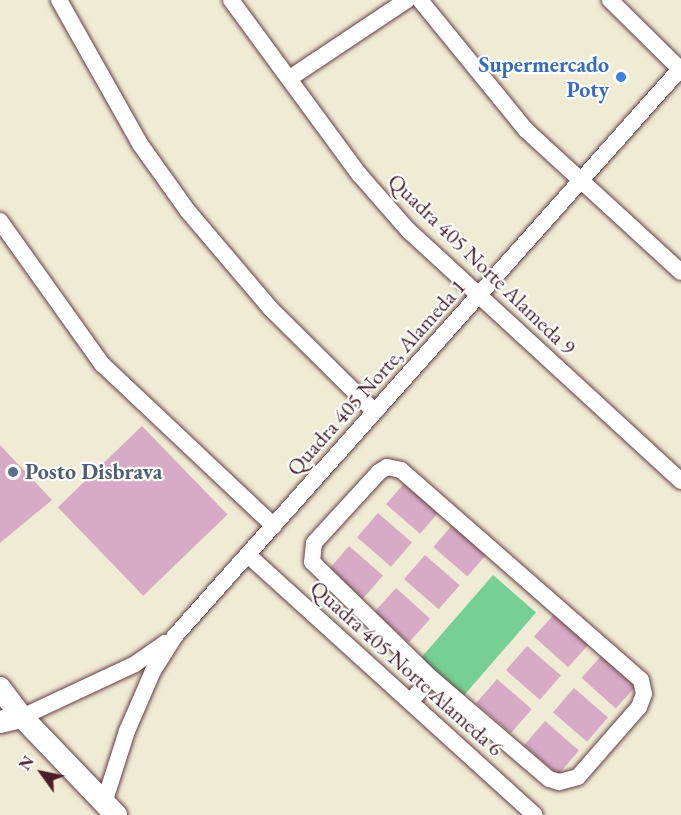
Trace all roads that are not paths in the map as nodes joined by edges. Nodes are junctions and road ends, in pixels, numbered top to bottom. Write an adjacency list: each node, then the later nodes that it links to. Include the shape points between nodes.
1 (59, 0): 12 (street, via 140,144 187,210 271,309)
2 (231, 0): 7 (street, Quadra 405 Norte Alameda 9)
3 (407, 0): 7 (street)
4 (420, 0): 8 (street, via 512,115)
5 (610, 0): 6 (street)
6 (681, 69): 8 (street, Quadra 405 Norte, Alameda 1)
7 (290, 78): 11 (street, Quadra 405 Norte Alameda 9, via 359,174 408,230)
8 (580, 182): 10 (street); 11 (street, Quadra 405 Norte, Alameda 1)
9 (0, 221): 14 (street, via 102,364)
10 (681, 272)
11 (477, 297): 12 (street, Quadra 405 Norte, Alameda 1); 13 (street, Quadra 405 Norte Alameda 9)
12 (375, 412): 14 (street, Quadra 405 Norte, Alameda 1)
13 (681, 482)
14 (274, 526): 15 (street, Quadra 405 Norte, Alameda 1)
15 (248, 555): 16 (street, Quadra 405 Norte, Alameda 1); 19 (street, Quadra 405 Norte Alameda 6)
16 (175, 636): 20 (street, via 135,664); 21 (street, via 153,671 127,731)
17 (431, 678): 17 (street, via 312,562 314,543 387,467 401,470 569,615 641,680 644,694 639,707 578,777 559,782 549,779); 19 (street)
18 (0, 688): 20 (street)
19 (411, 701): 22 (street, Quadra 405 Norte Alameda 6)
20 (11, 720): 21 (street)
21 (107, 811)
22 (535, 815)

